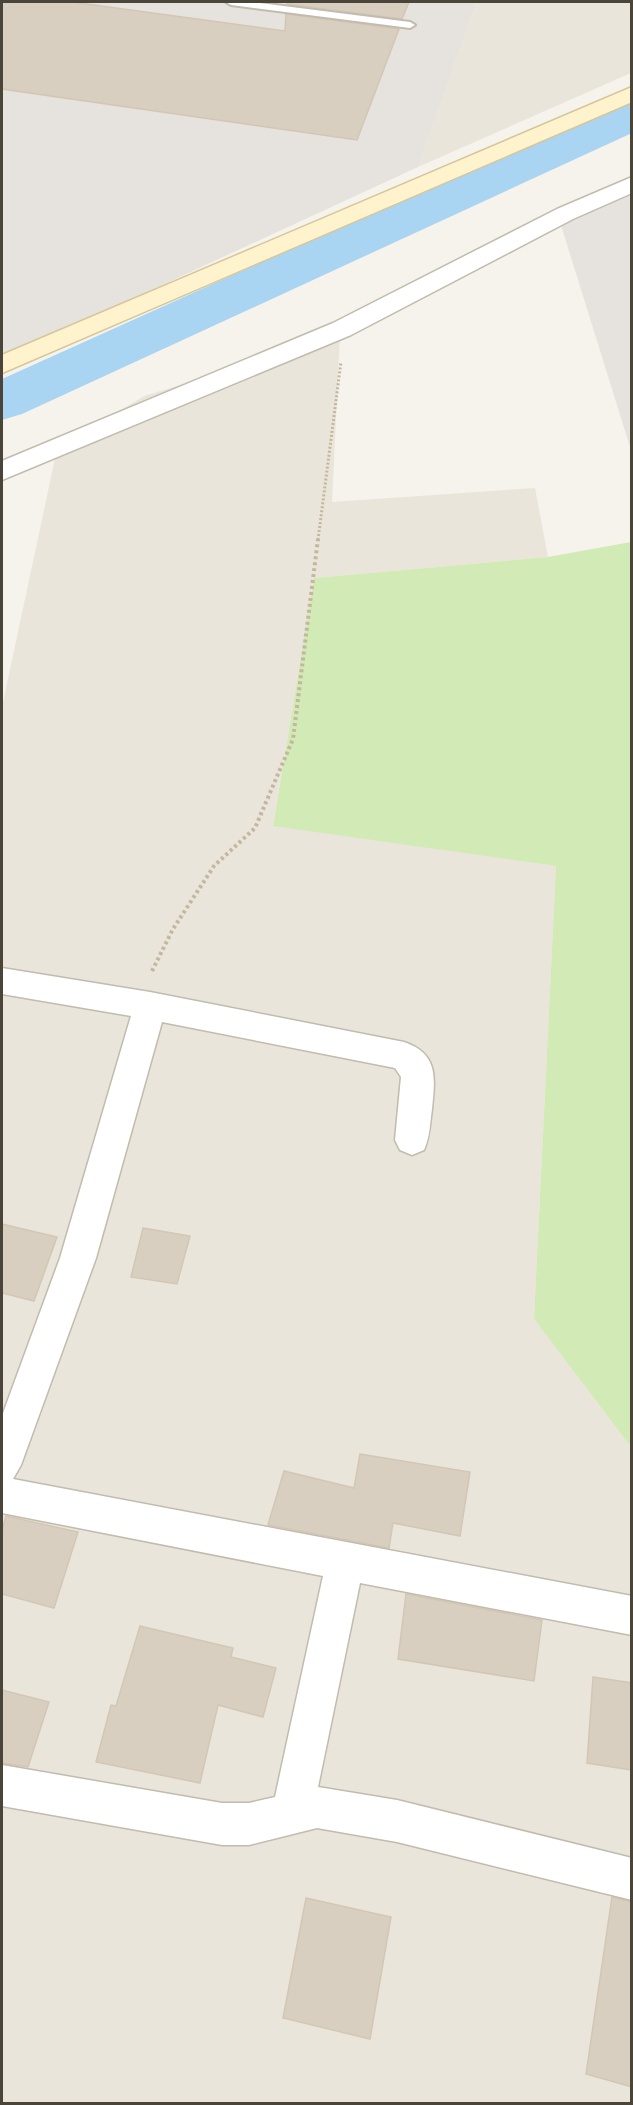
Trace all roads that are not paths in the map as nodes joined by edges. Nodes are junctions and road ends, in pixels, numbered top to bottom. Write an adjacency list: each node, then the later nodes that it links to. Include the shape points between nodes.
1 (231, 2): 2 (lane)
2 (410, 24)
3 (632, 94): 5 (street)
4 (632, 184): 6 (street, via 565,214 342,329)
5 (2, 365)
6 (2, 471)
7 (2, 981): 8 (street)
8 (150, 1006): 9 (street, via 404,1056 415,1066 417,1077); 10 (street, via 78,1258)
9 (412, 1140)
10 (2, 1466)
11 (2, 1495): 12 (street)
12 (346, 1560): 13 (street); 15 (street)
13 (632, 1616)
14 (2, 1786): 15 (street, via 222,1824 249,1824)
15 (292, 1812): 16 (street, via 317,1807 398,1821)
16 (632, 1880)

